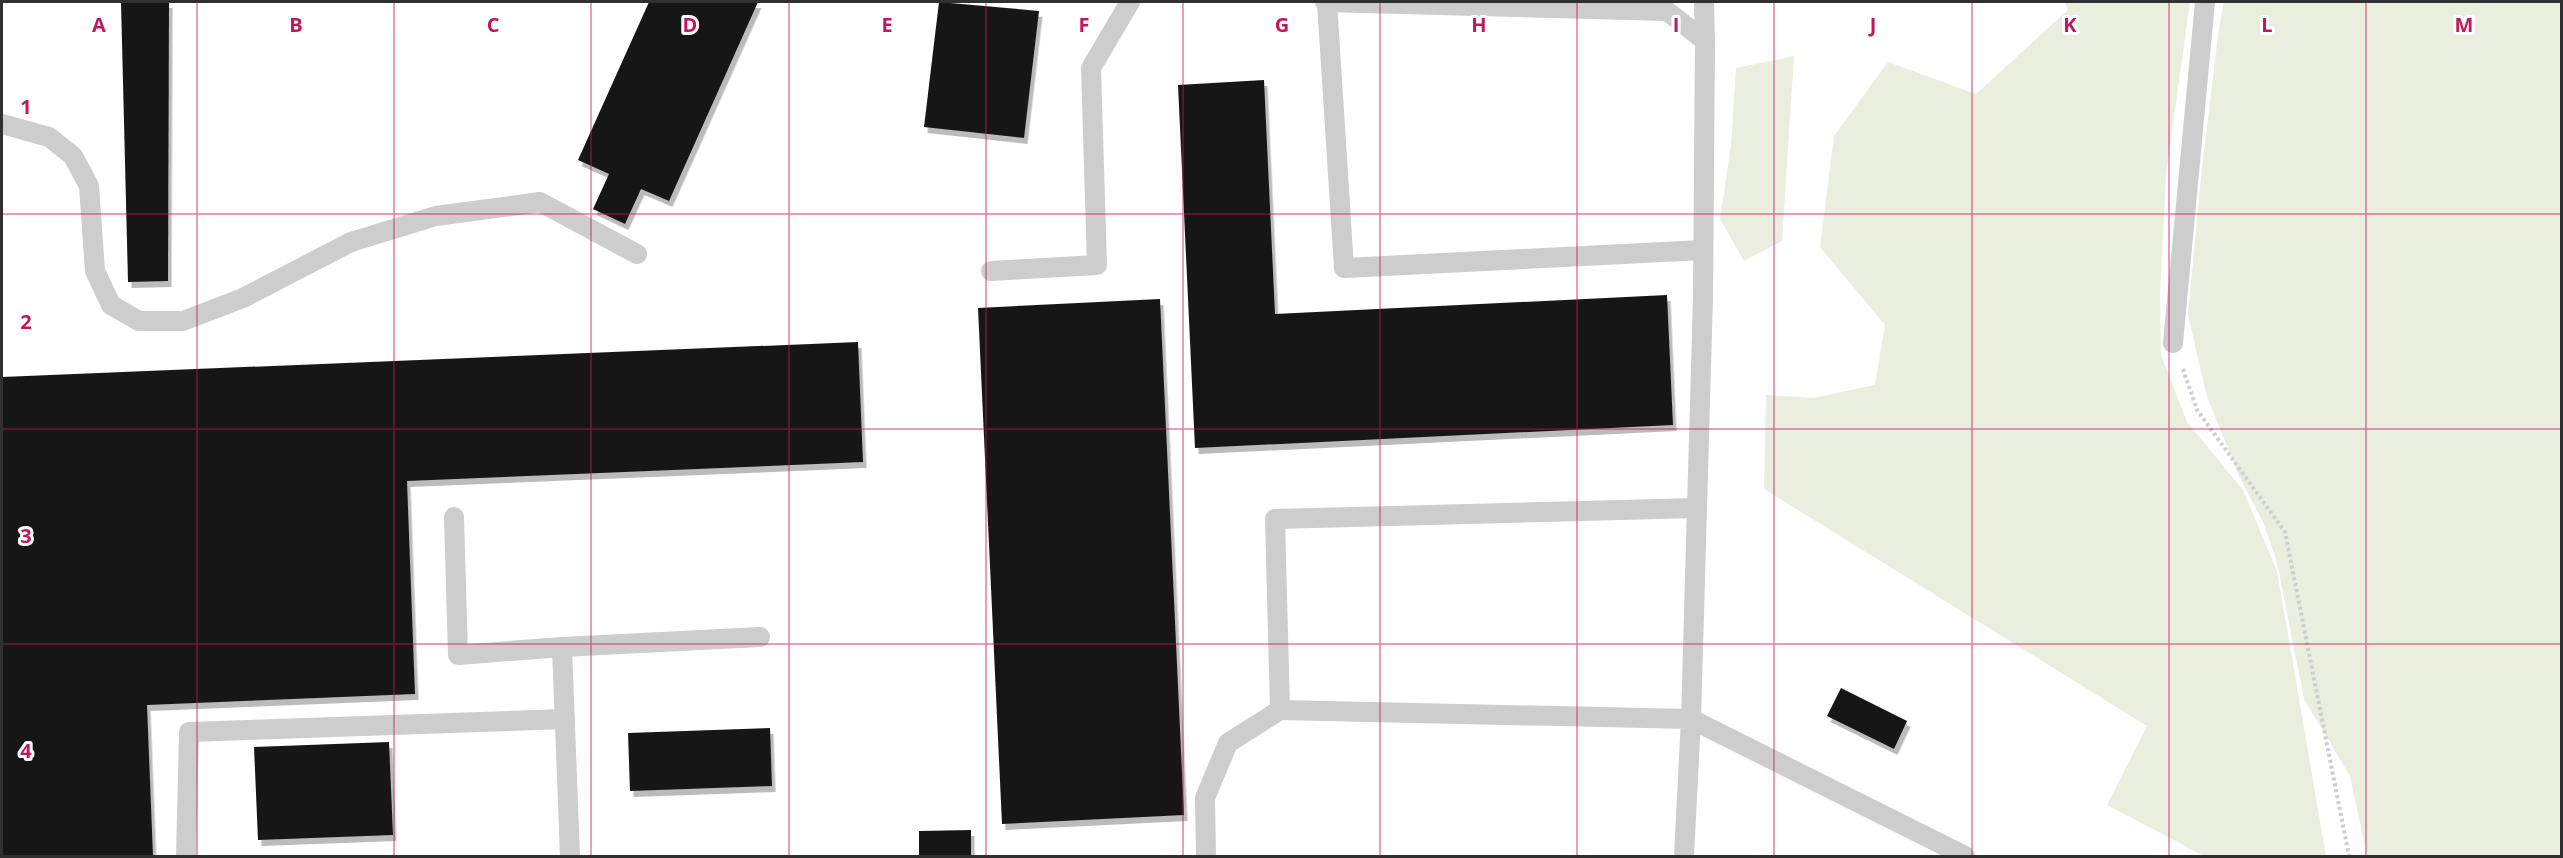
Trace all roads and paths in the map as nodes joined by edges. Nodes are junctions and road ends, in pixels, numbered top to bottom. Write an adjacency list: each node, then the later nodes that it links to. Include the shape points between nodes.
1 (1130, 2): 10 (lane, via 1090,68 1097,265)
2 (1326, 2): 5 (lane); 8 (lane, via 1344,268)
3 (1704, 2): 6 (lane)
4 (2205, 2): 11 (lane)
5 (1516, 4): 6 (lane, via 1667,11)
6 (1705, 41): 8 (lane)
7 (2, 124): 9 (lane, via 49,137 73,156 89,186 94,271 111,305 140,321 183,321 243,298 351,242 448,214 540,202)
8 (1703, 250): 12 (lane)
9 (637, 254)
10 (992, 271)
11 (2173, 343): 24 (path, via 2197,410 2285,532)
12 (1697, 508): 16 (lane, via 1275,519); 18 (lane)
13 (454, 517): 15 (lane, via 458,655)
14 (760, 638): 15 (lane)
15 (562, 647): 17 (lane)
16 (1280, 710): 18 (lane); 21 (lane, via 1228,743 1205,798)
17 (565, 719): 19 (lane, via 189,732); 20 (lane)
18 (1691, 719): 22 (lane); 23 (lane)
19 (186, 856)
20 (570, 856)
21 (1206, 856)
22 (1684, 856)
23 (1965, 856)
24 (2349, 856)

